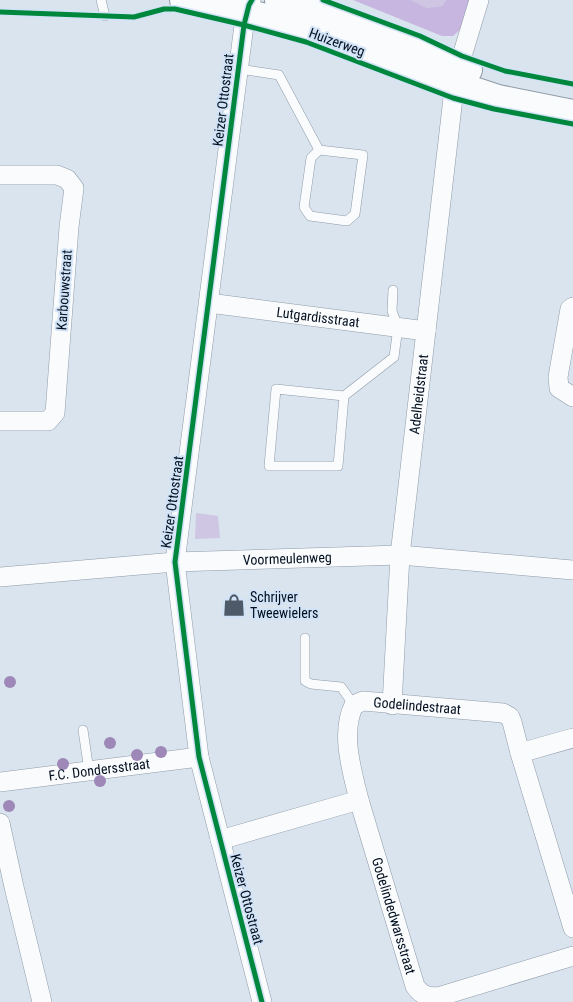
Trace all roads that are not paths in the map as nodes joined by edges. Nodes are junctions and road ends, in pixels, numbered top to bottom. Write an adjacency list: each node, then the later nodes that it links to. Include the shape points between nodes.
1 (102, 0): 6 (lane)
2 (183, 0): 5 (main road, Huizerweg)
3 (278, 0): 8 (main road, Huizerweg, via 364,27)
4 (479, 0): 8 (street, Adelheidstraat)
5 (250, 6): 7 (street, Keizer Ottostraat); 8 (main road, Huizerweg, via 310,29)
6 (104, 16)
7 (239, 69): 11 (lane, via 280,75); 14 (street, Keizer Ottostraat)
8 (458, 75): 9 (main road, Huizerweg); 10 (main road, Huizerweg, via 498,98); 17 (street, Adelheidstraat)
9 (573, 97)
10 (573, 112)
11 (319, 150): 11 (lane, via 312,158 304,207 310,216 347,221 355,214 362,155)
12 (0, 175): 20 (street, Karbouwstraat, via 57,176 67,179 74,188 55,413 48,421)
13 (393, 290): 16 (lane, via 392,310)
14 (209, 303): 16 (street, Lutgardisstraat); 22 (street, Keizer Ottostraat)
15 (573, 307): 19 (street, via 570,309 558,377 559,388)
16 (398, 327): 17 (street, Lutgardisstraat); 18 (lane, via 394,357)
17 (426, 331): 21 (street, Adelheidstraat)
18 (344, 396): 18 (lane, via 276,389 269,466 338,466)
19 (573, 397)
20 (0, 421)
21 (400, 555): 22 (street, Voormeulenweg); 23 (street, Voormeulenweg); 27 (street, Adelheidstraat)
22 (175, 562): 24 (street, Voormeulenweg); 31 (street, Keizer Ottostraat)
23 (573, 570)
24 (0, 577)
25 (305, 638): 26 (lane, via 305,680 311,684 341,687)
26 (354, 705): 27 (street, Godelindestraat, via 363,701); 34 (street, Godelindestraat, via 350,712 347,750)
27 (392, 705): 30 (street, Godelindestraat, via 503,713 510,717)
28 (83, 730): 32 (lane)
29 (573, 738): 30 (street)
30 (520, 753): 37 (street, Godelindestraat)
31 (199, 757): 32 (street, F.C. Dondersstraat); 36 (street, Keizer Ottostraat)
32 (89, 771): 33 (street, F.C. Dondersstraat)
33 (0, 782)
34 (358, 800): 36 (street); 38 (street, Godelindedwarsstraat, via 415,986 420,993 431,998 441,996)
35 (0, 823): 39 (street)
36 (220, 840): 40 (street, Keizer Ottostraat)
37 (573, 928)
38 (573, 956)
39 (42, 1002)
40 (262, 1002)

